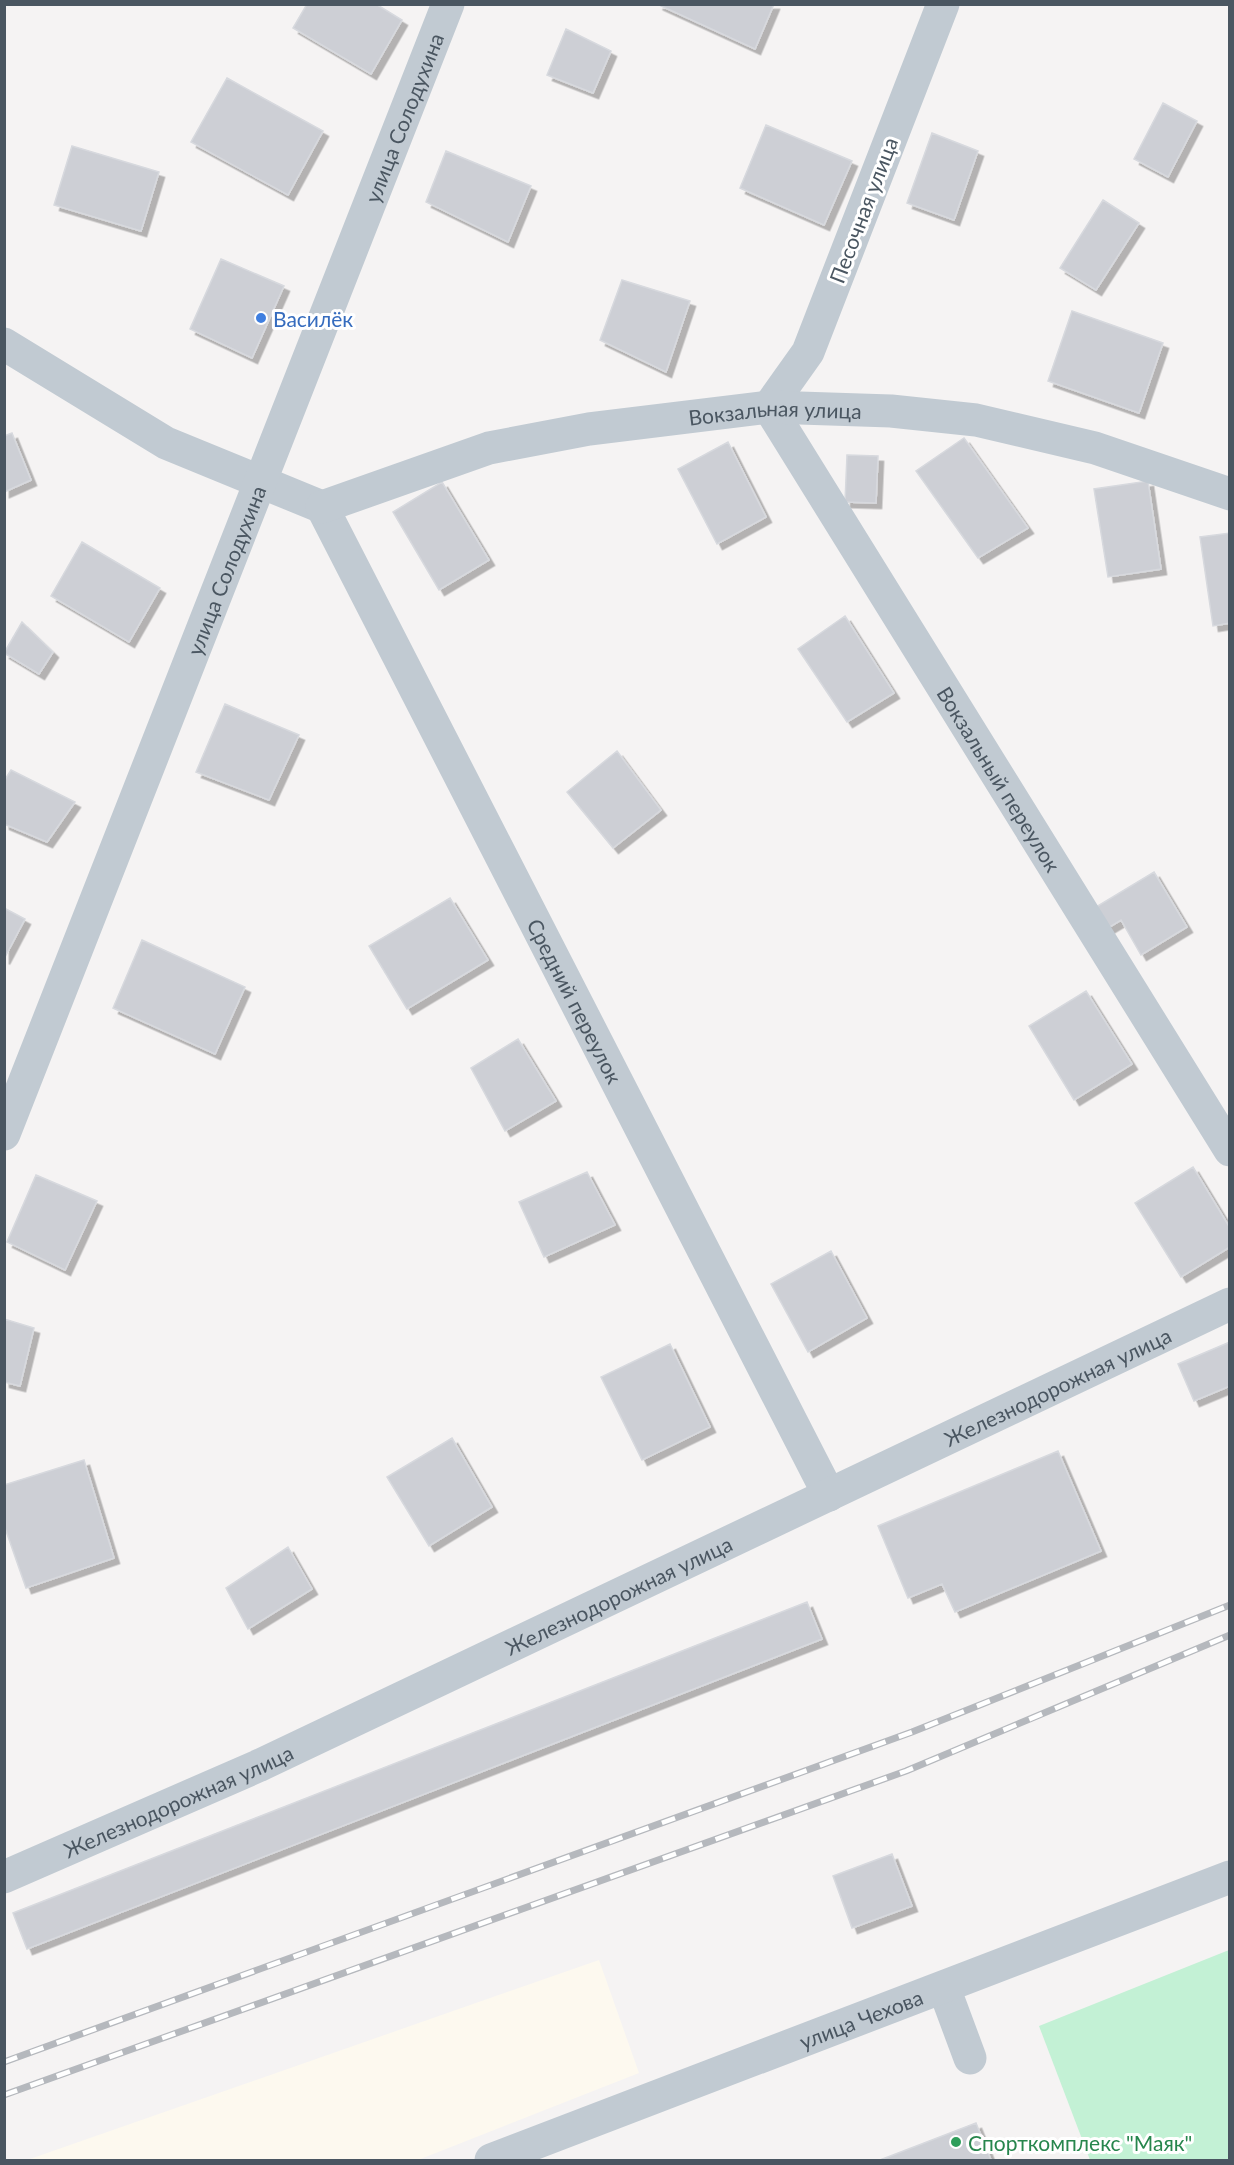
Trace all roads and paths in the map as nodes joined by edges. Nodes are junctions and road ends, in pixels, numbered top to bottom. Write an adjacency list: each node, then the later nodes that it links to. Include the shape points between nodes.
1 (448, 4): 5 (street, улица Солодухина)
2 (943, 4): 4 (street, Песочная улица, via 808,352)
3 (4, 344): 5 (street, via 166,443)
4 (769, 407): 6 (street, Вокзальная улица, via 891,411 976,420 1095,448); 7 (street, Вокзальная улица, via 589,429 489,448); 9 (street, Вокзальный переулок)
5 (261, 481): 7 (street); 8 (street, улица Солодухина)
6 (1230, 494)
7 (322, 507): 11 (street, Средний переулок)
8 (4, 1134)
9 (1230, 1150)
10 (1230, 1304): 11 (street, Железнодорожная улица)
11 (829, 1495): 13 (street, Железнодорожная улица, via 258,1766)
12 (1230, 1876): 14 (street, улица Чехова)
13 (4, 1877)
14 (944, 1988): 15 (street); 16 (street, улица Чехова)
15 (970, 2058)
16 (491, 2160)

